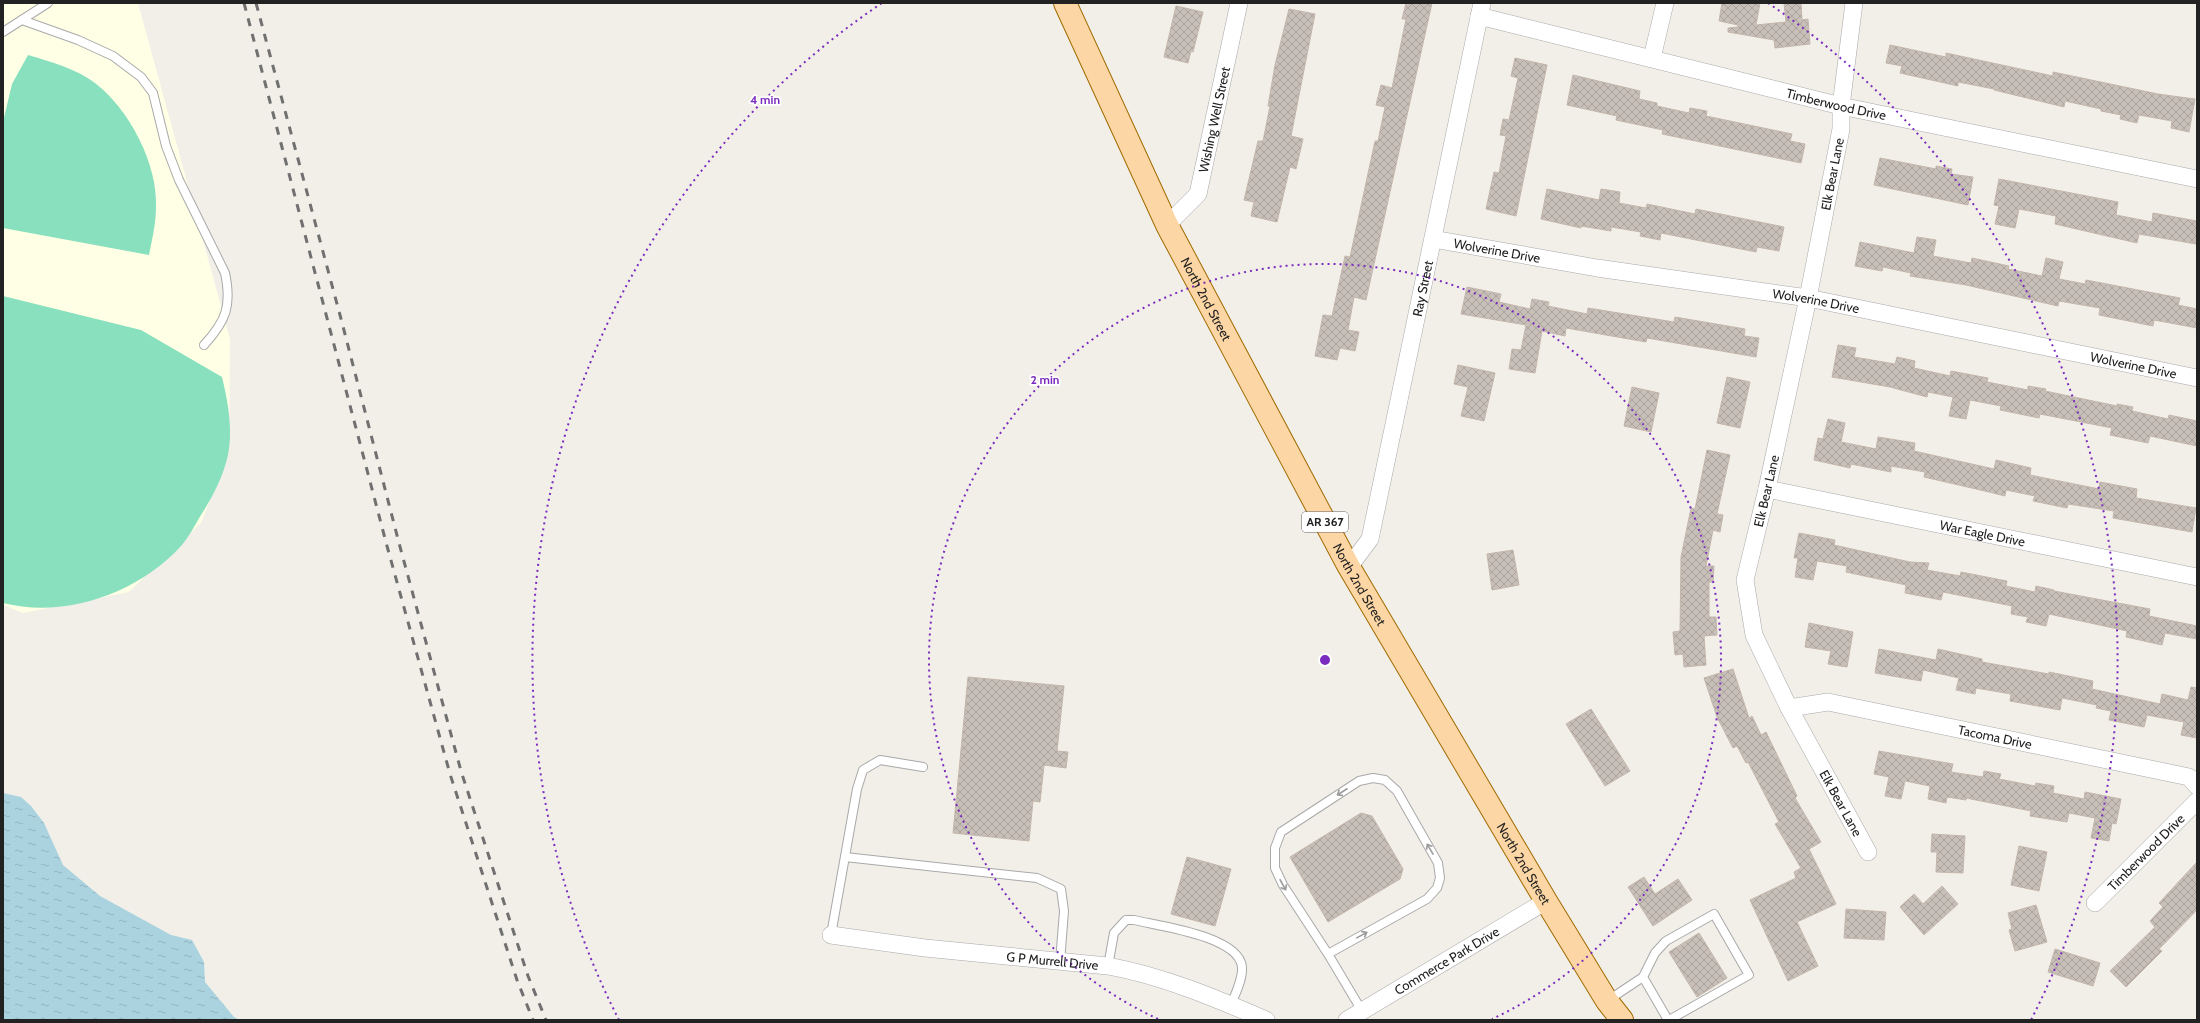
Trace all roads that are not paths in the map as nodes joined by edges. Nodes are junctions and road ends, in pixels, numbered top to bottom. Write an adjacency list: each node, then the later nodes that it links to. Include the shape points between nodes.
1 (48, 3): 7 (lane)
2 (1065, 3): 12 (main road, North 2nd Street / AR 367)
3 (1239, 3): 12 (street, Wishing Well Street, via 1198,194)
4 (1664, 3): 9 (street)
5 (1854, 3): 10 (street, Elk Bear Lane)
6 (1480, 9): 9 (street, Timberwood Drive); 13 (street, Ray Street)
7 (22, 20): 8 (lane); 15 (lane, via 78,40 113,56 141,77 153,93 166,146 179,180 225,273 228,289 227,307 219,329)
8 (3, 32)
9 (1652, 58): 10 (street, Timberwood Drive)
10 (1841, 106): 11 (street, Timberwood Drive); 14 (street, Elk Bear Lane, via 1841,129)
11 (2197, 179)
12 (1168, 225): 18 (main road, North 2nd Street / AR 367)
13 (1433, 239): 14 (street, Wolverine Drive, via 1597,268); 18 (street, Ray Street, via 1370,539)
14 (1808, 298): 16 (street, Wolverine Drive); 17 (street, Elk Bear Lane)
15 (204, 346)
16 (2197, 378)
17 (1767, 490): 19 (street, War Eagle Drive); 20 (street, Elk Bear Lane, via 1745,580 1754,635)
18 (1349, 567): 26 (main road, North 2nd Street / AR 367)
19 (2197, 577)
20 (1789, 708): 22 (street, Tacoma Drive, via 1828,702 2189,777); 24 (street, Elk Bear Lane)
21 (922, 767): 25 (lane, via 880,760 863,770 857,789)
22 (2197, 786)
23 (2197, 800): 27 (street, Timberwood Drive)
24 (1868, 852)
25 (845, 857): 28 (lane); 30 (lane, via 1037,878 1061,889 1064,911)
26 (1546, 901): 33 (main road, North 2nd Street / AR 367); 35 (street, Commerce Park Drive)
27 (2095, 903)
28 (831, 935): 30 (street, G P Murrell Drive)
29 (1328, 954): 29 (lane, one-way to 29, via 1427,899 1437,888 1440,878 1438,863 1397,791 1384,780 1373,778 1359,781 1281,832 1274,848 1275,868 1283,885); 35 (lane)
30 (1060, 962): 31 (street, G P Murrell Drive)
31 (1108, 966): 34 (street, G P Murrell Drive, via 1154,976); 34 (lane, via 1114,933 1126,920 1205,937 1234,950 1240,958 1241,978)
32 (1643, 977): 33 (lane); 39 (lane); 39 (lane, via 1655,953 1666,941 1714,914 1749,975)
33 (1607, 1001): 38 (main road, North 2nd Street / AR 367)
34 (1230, 1005): 36 (street, G P Murrell Drive)
35 (1362, 1011): 37 (street, Commerce Park Drive)
36 (1266, 1020)
37 (1347, 1020)
38 (1622, 1020)
39 (1669, 1020)

